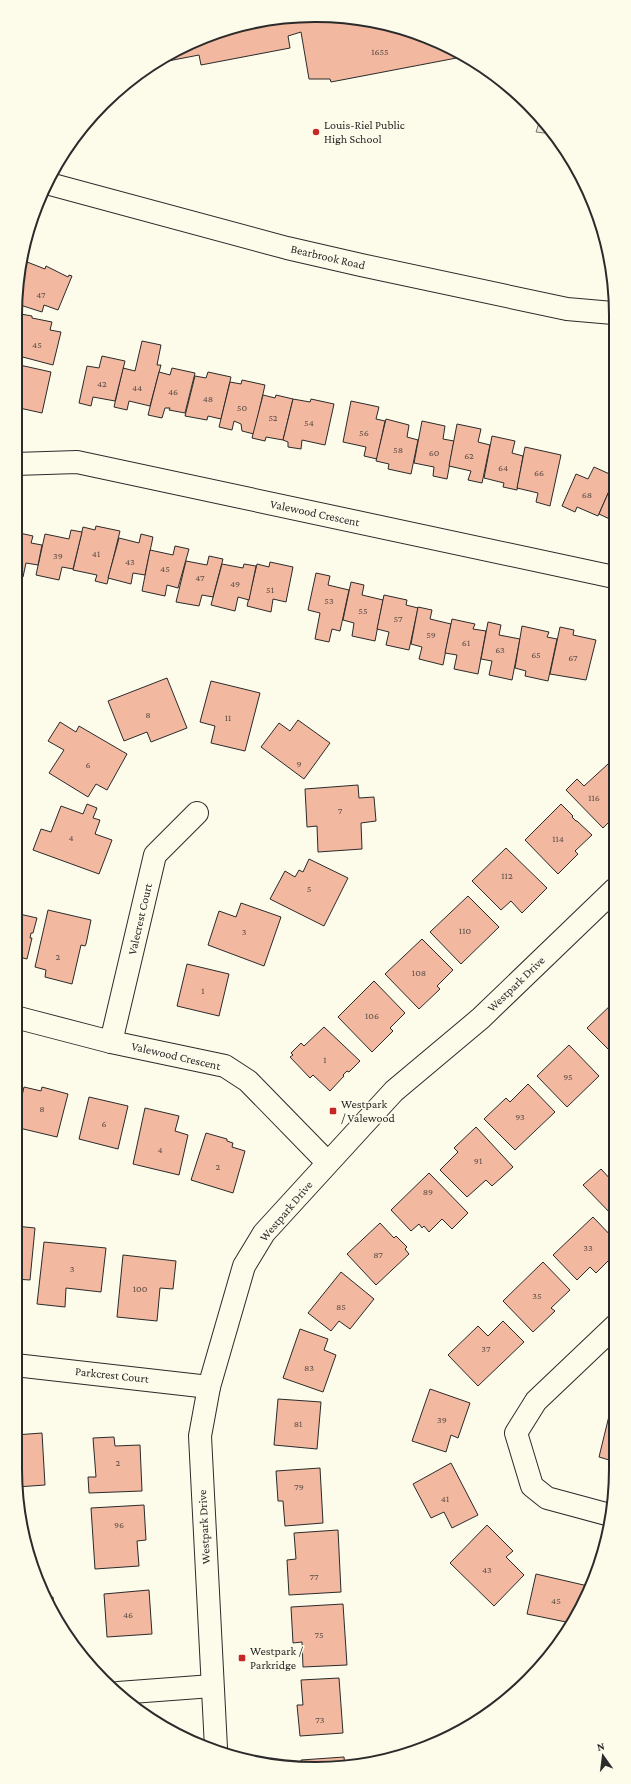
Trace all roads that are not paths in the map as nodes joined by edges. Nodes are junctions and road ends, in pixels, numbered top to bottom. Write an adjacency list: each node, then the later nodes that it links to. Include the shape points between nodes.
1 (53, 184): 2 (street, Bearbrook Road, via 287,248 567,309)
2 (609, 313)
3 (22, 464): 4 (street, Valewood Crescent, via 77,462)
4 (609, 576)
5 (196, 813): 8 (street, Valecrest Court, via 155,855)
6 (609, 895): 9 (street, Westpark Drive, via 481,1018 394,1090)
7 (22, 1019): 8 (street, Valewood Crescent)
8 (111, 1042): 9 (street, Valewood Crescent, via 225,1066 248,1081)
9 (328, 1162): 12 (street, Westpark Drive, via 264,1233 244,1266)
10 (609, 1332): 13 (street, via 536,1401 516,1434 532,1486 547,1498)
11 (22, 1366): 12 (street, Parkcrest Court)
12 (209, 1386): 14 (street, Westpark Drive, via 200,1436)
13 (605, 1514)
14 (212, 1686): 15 (street); 16 (street, Westpark Drive)
15 (126, 1692)
16 (216, 1744)

